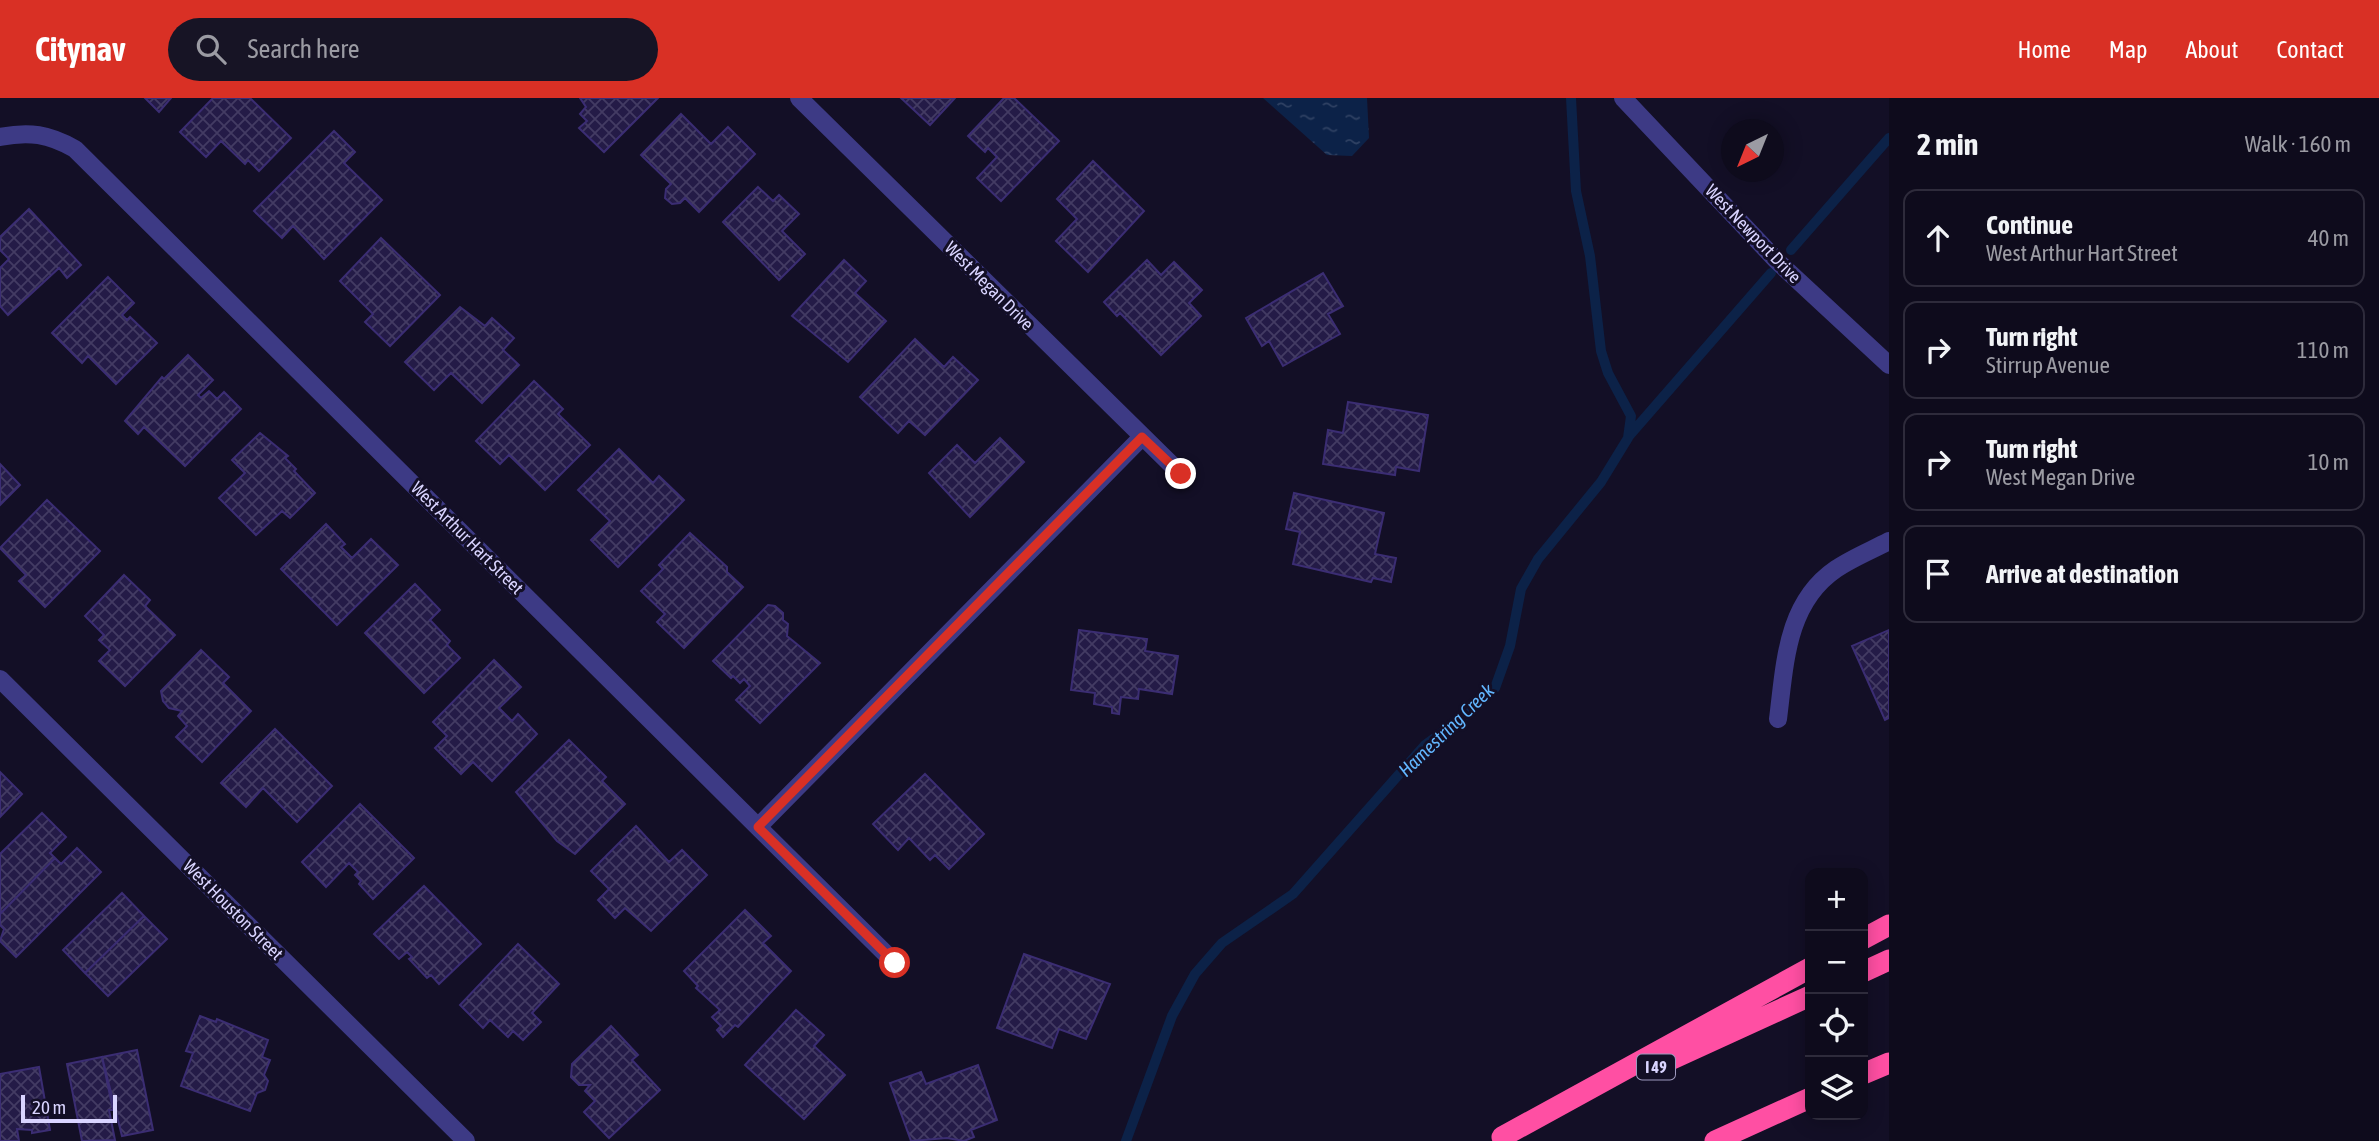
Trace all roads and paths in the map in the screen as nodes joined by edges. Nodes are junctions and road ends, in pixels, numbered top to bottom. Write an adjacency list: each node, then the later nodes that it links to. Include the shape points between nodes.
1 (799, 98): 5 (street, West Megan Drive)
2 (1623, 98): 4 (street, West Newport Drive, via 1777,261)
3 (0, 136): 10 (street, West Arthur Hart Street, via 28,132 53,136 75,149)
4 (1889, 365)
5 (1142, 437): 6 (street, West Megan Drive); 10 (street)
6 (1181, 474)
7 (1889, 541): 9 (street, via 1837,568 1812,589 1796,617 1787,648)
8 (0, 679): 22 (street, West Houston Street)
9 (1777, 719)
10 (758, 827): 14 (street, West Arthur Hart Street)
11 (1889, 925): 12 (highway)
12 (1868, 936)
13 (1889, 960): 15 (highway)
14 (895, 963)
15 (1868, 970)
16 (1805, 971): 21 (highway)
17 (1805, 998): 21 (highway, I 49)
18 (1889, 1063): 19 (highway)
19 (1868, 1072)
20 (1805, 1100): 23 (highway)
21 (1498, 1139)
22 (466, 1141)
23 (1715, 1141)

